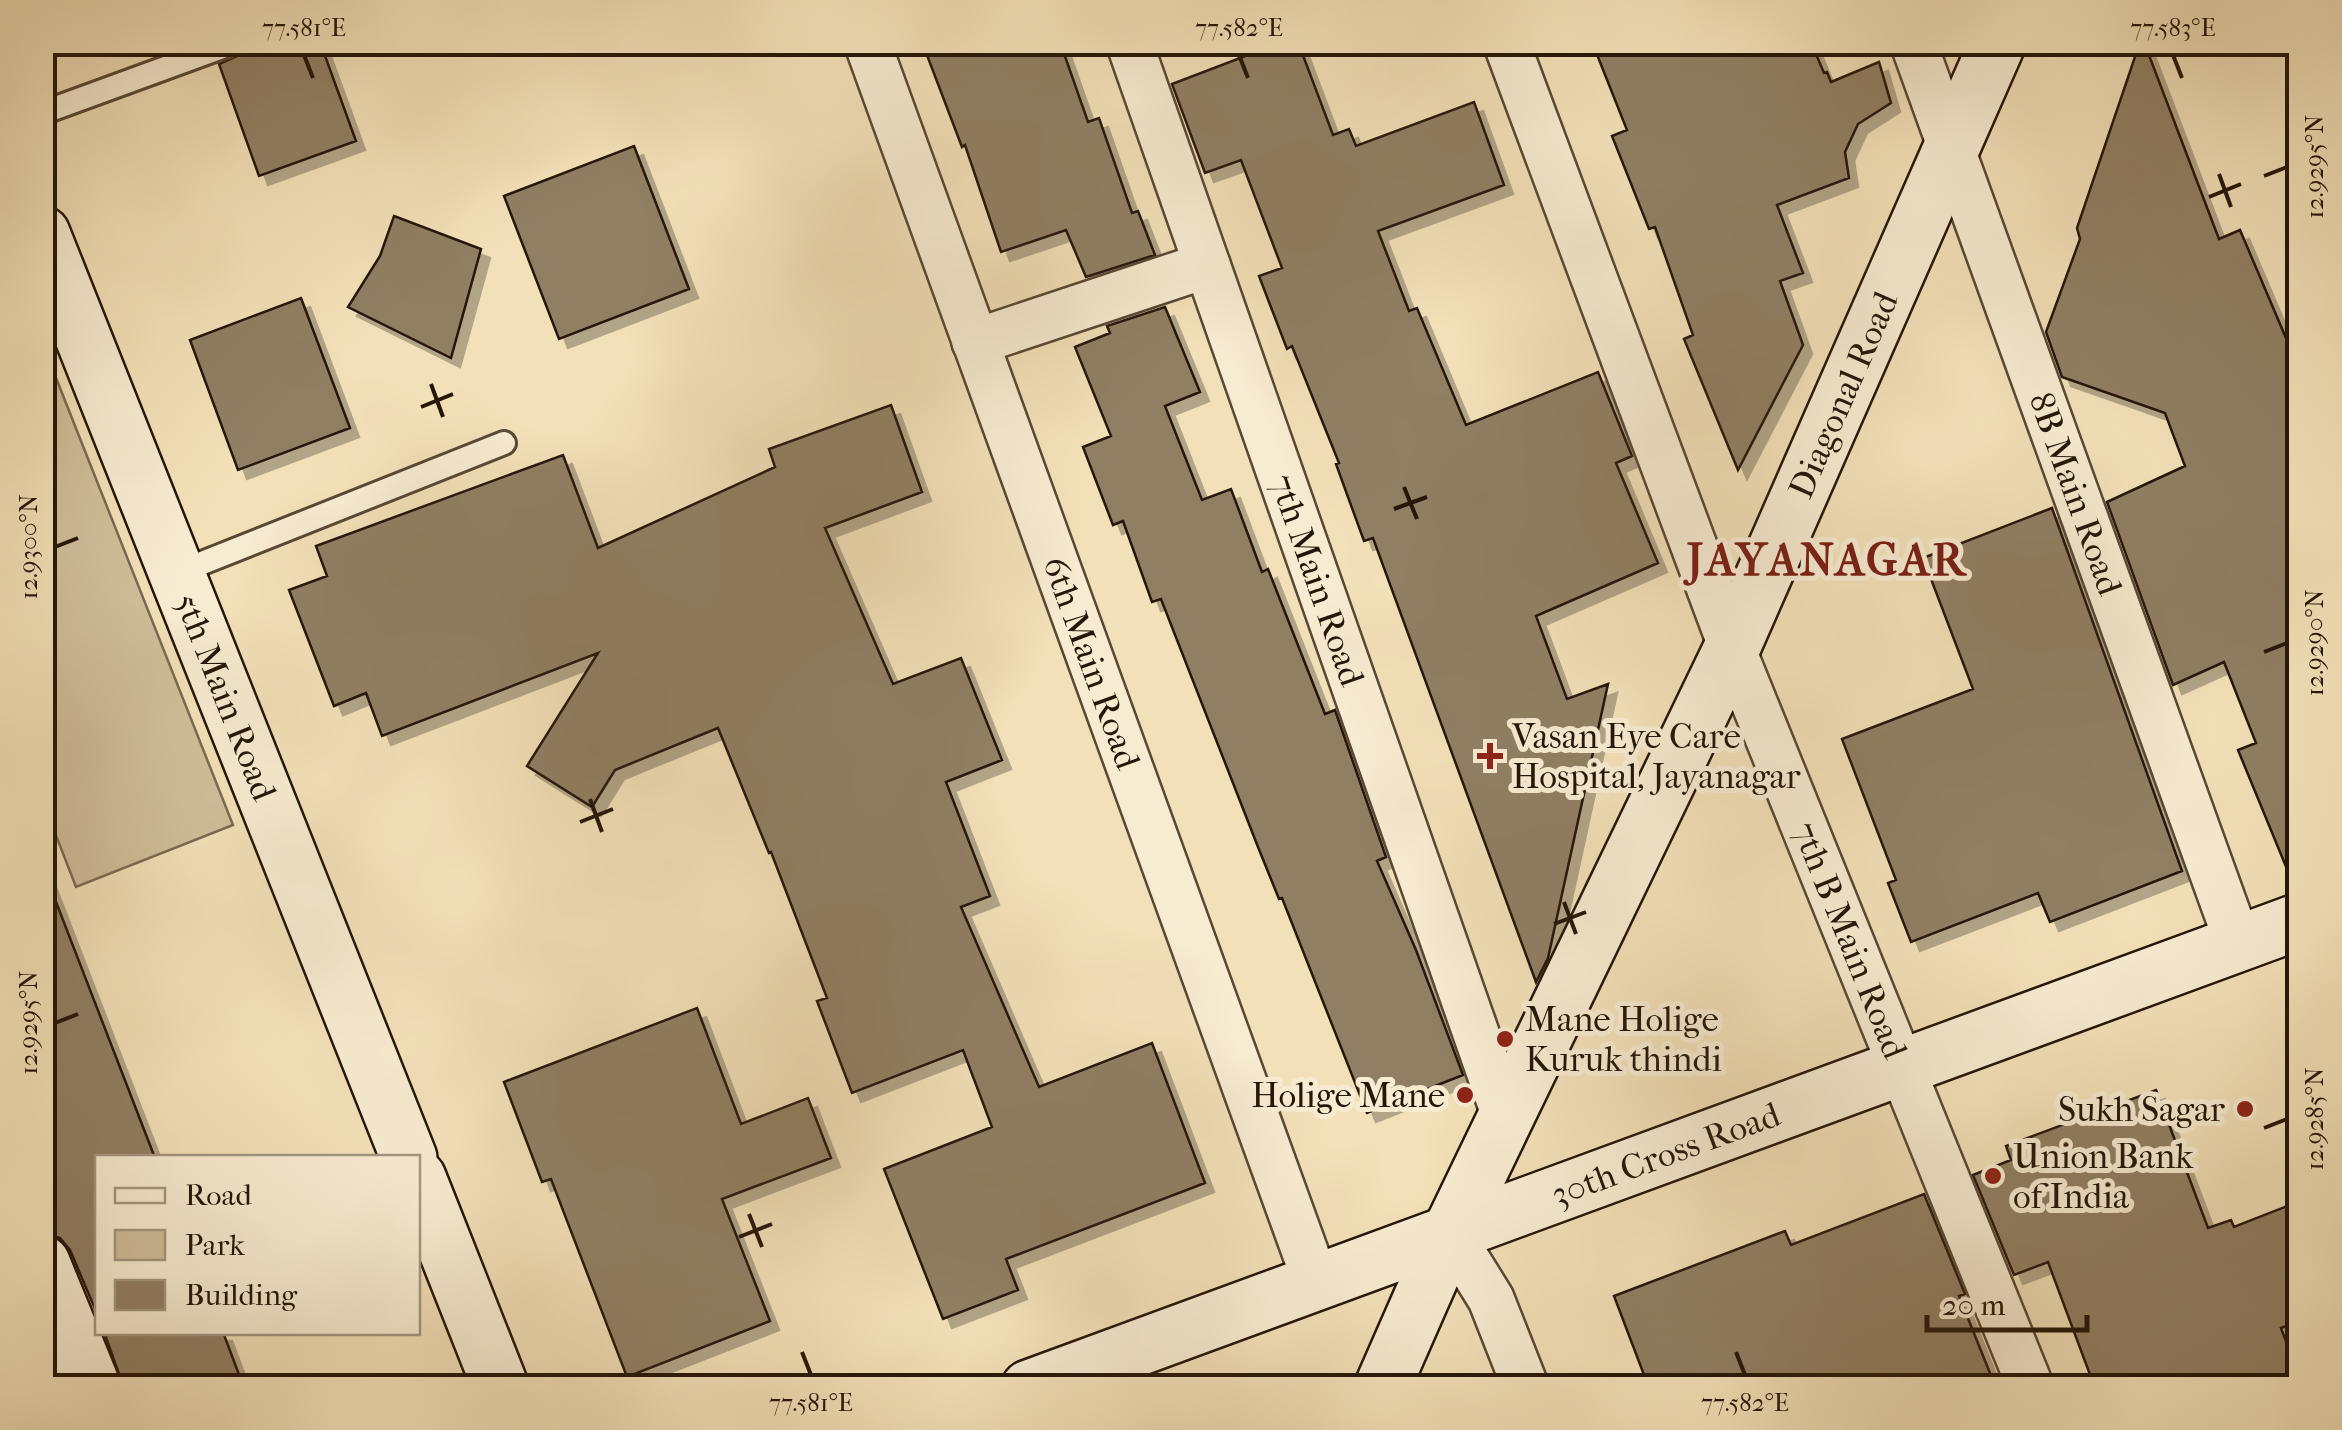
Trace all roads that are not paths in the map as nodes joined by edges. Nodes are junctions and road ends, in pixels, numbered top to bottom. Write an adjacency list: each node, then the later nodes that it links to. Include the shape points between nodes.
1 (867, 42): 11 (street, 6th Main Road)
2 (1129, 42): 10 (street, 7th Main Road)
3 (1506, 42): 14 (street, 7th B Main Road)
4 (1913, 42): 8 (street, 8B Main Road)
5 (1998, 42): 8 (street, Diagonal Road)
6 (228, 46): 7 (lane)
7 (42, 113)
8 (1952, 151): 14 (street, Diagonal Road); 16 (street, 8B Main Road)
9 (42, 234): 13 (street, 5th Main Road)
10 (1207, 265): 11 (street); 18 (street, 7th Main Road)
11 (975, 342): 23 (street, 6th Main Road)
12 (504, 443): 13 (lane)
13 (177, 574): 19 (street, 5th Main Road)
14 (1732, 648): 17 (street, 7th B Main Road); 18 (street, Diagonal Road)
15 (2300, 921): 16 (street, 30th Cross Road)
16 (2238, 944): 17 (street, 30th Cross Road)
17 (1902, 1067): 21 (street, 30th Cross Road); 29 (street, 7th B Main Road)
18 (1506, 1119): 21 (street, Diagonal Road)
19 (408, 1155)
20 (420, 1183): 25 (street)
21 (1450, 1233): 23 (street, 30th Cross Road); 27 (street, Diagonal Road); 28 (street, via 1491,1299)
22 (42, 1263): 24 (street)
23 (1316, 1282): 26 (street, 30th Cross Road)
24 (93, 1388)
25 (501, 1388)
26 (1029, 1388)
27 (1382, 1388)
28 (1526, 1388)
29 (2032, 1388)

